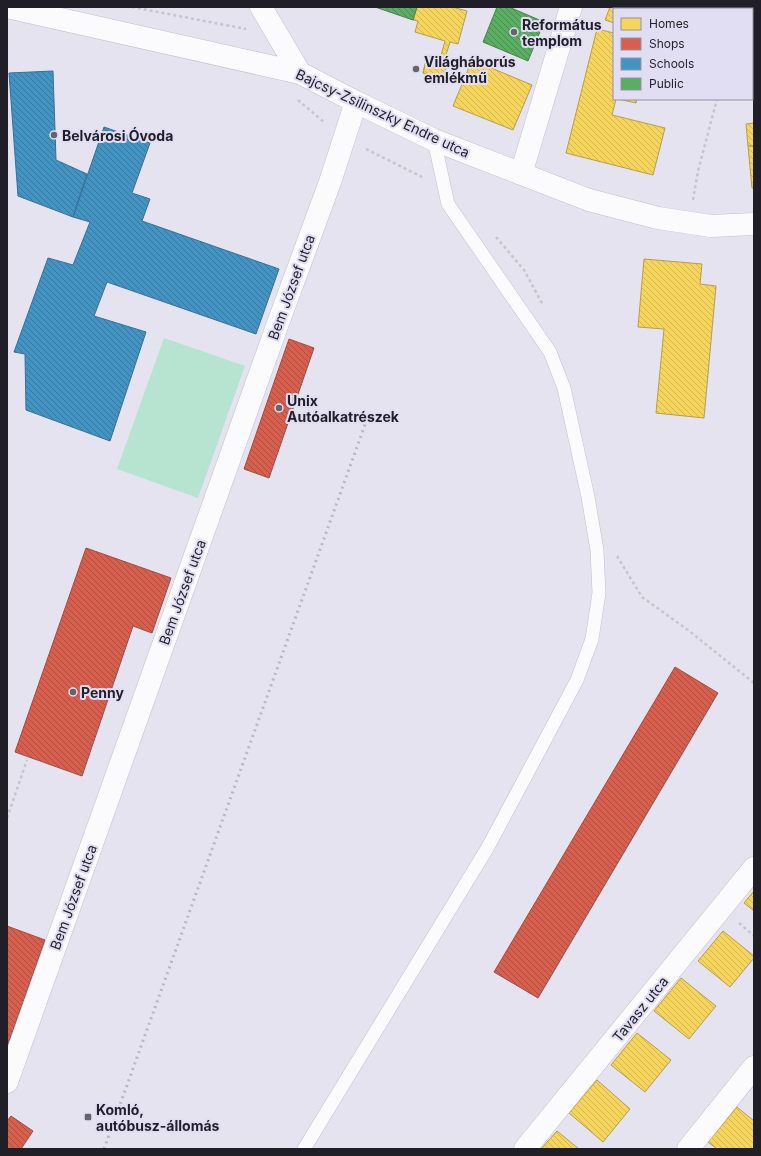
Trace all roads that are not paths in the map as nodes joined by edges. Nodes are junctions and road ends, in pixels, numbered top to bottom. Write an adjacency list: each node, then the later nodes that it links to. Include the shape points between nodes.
1 (7, 7): 4 (street, Bajcsy-Zsilinszky Endre utca)
2 (261, 7): 4 (street)
3 (571, 7): 7 (street)
4 (300, 73): 5 (street, Bajcsy-Zsilinszky Endre utca)
5 (356, 102): 6 (street, Bajcsy-Zsilinszky Endre utca); 11 (street, Bem József utca, via 330,182)
6 (434, 140): 7 (street, Bajcsy-Zsilinszky Endre utca); 12 (lane, via 448,204 550,352 564,388 588,497 595,543 598,601 592,639 577,680 488,847)
7 (521, 174): 8 (street, Bajcsy-Zsilinszky Endre utca, via 589,200 658,218 711,226)
8 (754, 224)
9 (754, 868): 13 (street, Tavasz utca)
10 (754, 1067): 14 (street)
11 (7, 1082)
12 (304, 1149)
13 (525, 1149)
14 (688, 1149)

